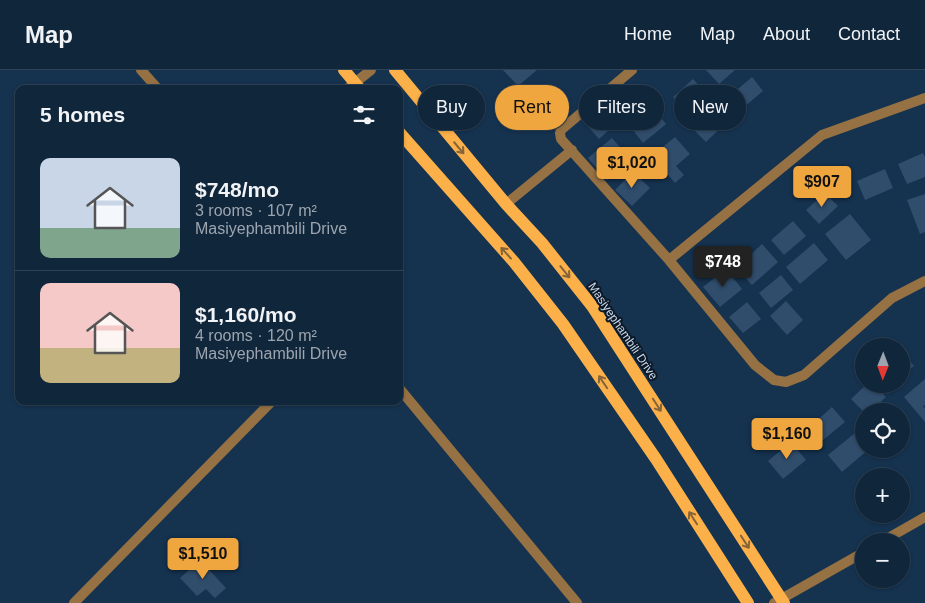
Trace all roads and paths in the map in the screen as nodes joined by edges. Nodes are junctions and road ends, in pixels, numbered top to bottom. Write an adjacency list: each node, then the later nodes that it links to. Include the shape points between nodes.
1 (141, 70): 6 (street)
2 (344, 70): 7 (main road)
3 (371, 70): 8 (street)
4 (395, 70): 12 (main road, Masiyephambili Drive, one-way to 12)
5 (632, 70): 11 (street, via 561,130 561,139)
6 (154, 85)
7 (353, 85)
8 (356, 85)
9 (925, 98): 13 (street, via 822,135)
10 (403, 137): 23 (main road, one-way to 10, via 564,324)
11 (572, 150): 12 (street); 13 (street)
12 (506, 204): 20 (main road, Masiyephambili Drive, one-way to 20, via 592,306)
13 (670, 260): 14 (street, via 756,366 774,380 786,382 804,375 892,298)
14 (925, 281)
15 (403, 393): 22 (street)
16 (268, 405): 21 (street)
17 (925, 517): 18 (street)
18 (897, 533)
19 (855, 557): 20 (street)
20 (780, 602)
21 (74, 603)
22 (577, 603)
23 (748, 603)

